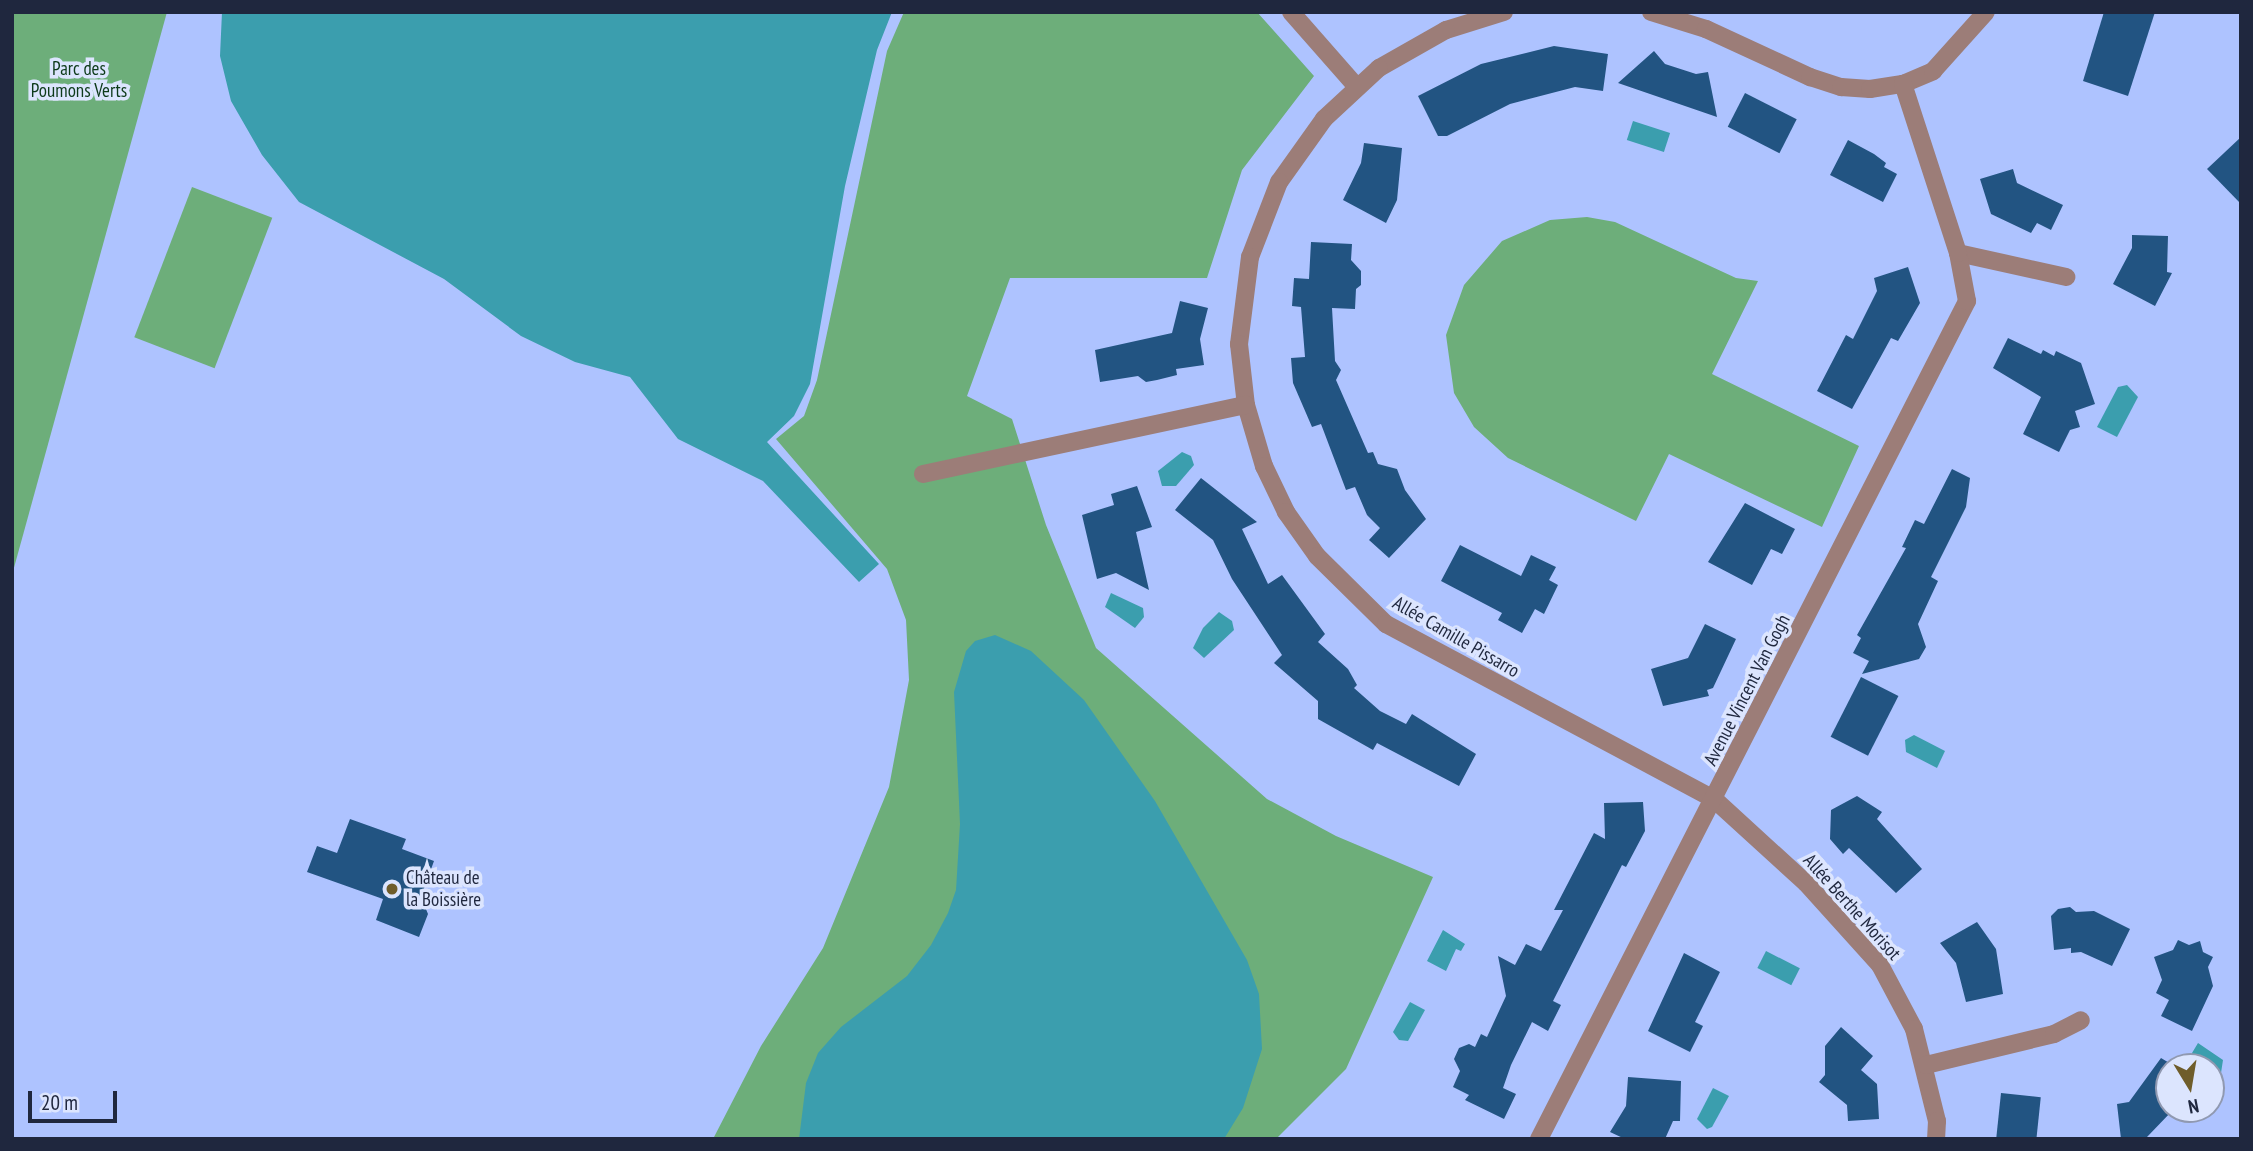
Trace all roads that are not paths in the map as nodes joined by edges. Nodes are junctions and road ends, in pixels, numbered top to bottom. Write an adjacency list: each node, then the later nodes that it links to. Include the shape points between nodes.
1 (1290, 12): 7 (street)
2 (1504, 12): 7 (street, Allée Camille Pissarro, via 1418,44)
3 (1651, 12): 5 (street)
4 (1986, 12): 6 (street, via 1933,71)
5 (1709, 20): 6 (street, via 1841,87)
6 (1903, 84): 8 (street, Avenue Vincent Van Gogh)
7 (1356, 86): 10 (street, Allée Camille Pissarro, via 1296,155 1261,225 1242,298 1240,344)
8 (1958, 253): 9 (street); 12 (street, Avenue Vincent Van Gogh, via 1967,301)
9 (2066, 277)
10 (1246, 405): 11 (street); 12 (street, Allée Camille Pissarro, via 1264,466 1286,512 1317,556 1386,624)
11 (923, 474)
12 (1715, 800): 14 (street, Allée Berthe Morisot, via 1806,883 1880,965 1914,1029); 15 (street, Avenue Vincent Van Gogh)
13 (2081, 1020): 14 (street, via 2054,1034)
14 (1926, 1065): 16 (street, Allée Berthe Morisot)
15 (1539, 1139)
16 (1936, 1139)

